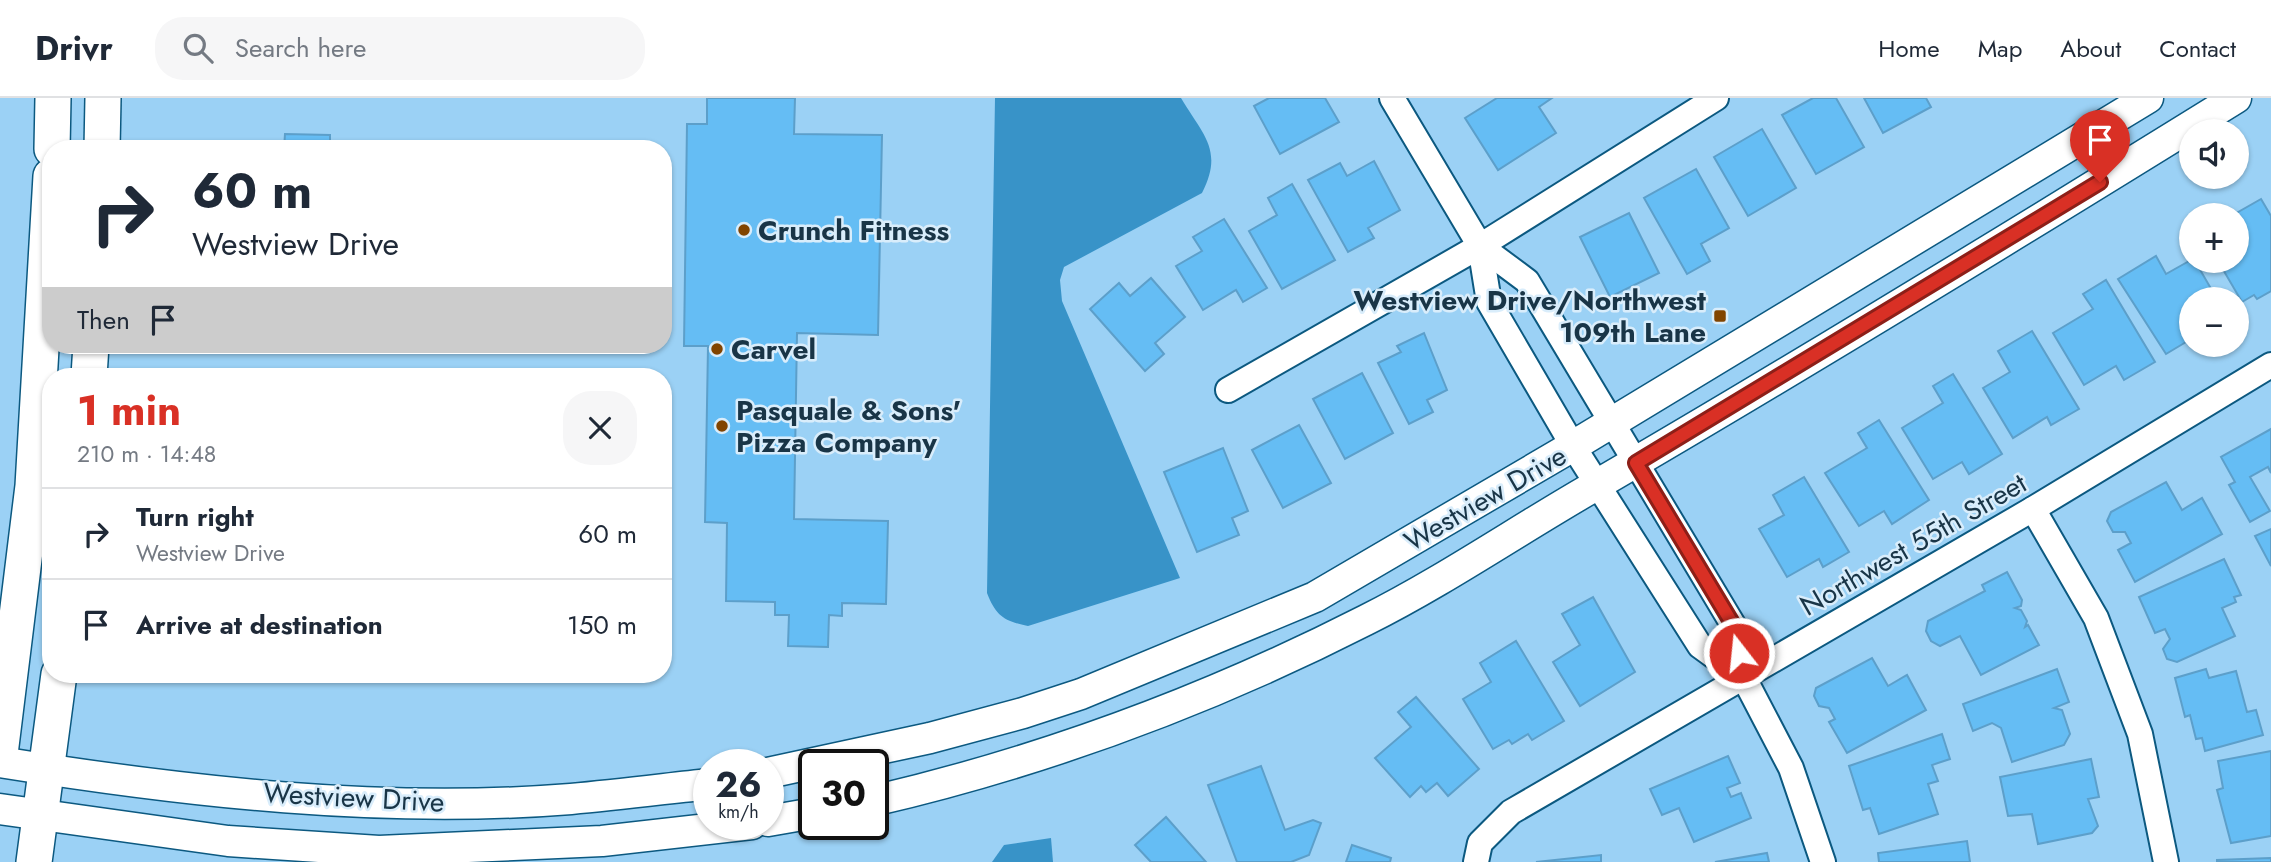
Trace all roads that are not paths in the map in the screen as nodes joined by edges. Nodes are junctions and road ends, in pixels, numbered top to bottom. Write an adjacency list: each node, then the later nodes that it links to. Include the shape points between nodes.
1 (53, 98): 7 (main road)
2 (103, 98): 8 (main road)
3 (1391, 98): 9 (street)
4 (1716, 98): 9 (street)
5 (2148, 98): 13 (street, Westview Drive)
6 (2236, 98): 15 (street, Westview Drive)
7 (52, 140)
8 (102, 140)
9 (1480, 246): 12 (street); 13 (street, via 1527,281); 14 (street, via 1489,302)
10 (42, 331): 20 (main road, via 33,486)
11 (2271, 365): 17 (street, Northwest 55th Street)
12 (1228, 390)
13 (1611, 422): 14 (street, Westview Drive); 15 (street)
14 (1573, 446): 16 (street); 23 (street, Westview Drive, via 1315,597 1149,667 1023,713)
15 (1636, 463): 16 (street, Westview Drive); 18 (street, via 1735,628)
16 (1597, 485): 18 (street, via 1700,646); 25 (street, Westview Drive, via 1370,619 1233,684 1054,753)
17 (2033, 509): 18 (street, Northwest 55th Street); 32 (street, via 2096,618 2140,734)
18 (1744, 678): 29 (street, Northwest 55th Street, via 1511,812); 31 (street, via 1791,768)
19 (58, 683): 22 (main road)
20 (0, 754)
21 (0, 762): 22 (street, Westview Drive)
22 (47, 770): 24 (street, Westview Drive, via 322,800 570,799); 27 (main road)
23 (784, 770)
24 (693, 786)
25 (889, 797)
26 (0, 809): 27 (street, Westview Drive)
27 (41, 815): 28 (street, Westview Drive, via 228,841 379,851 602,841); 30 (main road)
28 (693, 831)
29 (1478, 853)
30 (34, 862)
31 (1823, 862)
32 (2166, 862)

